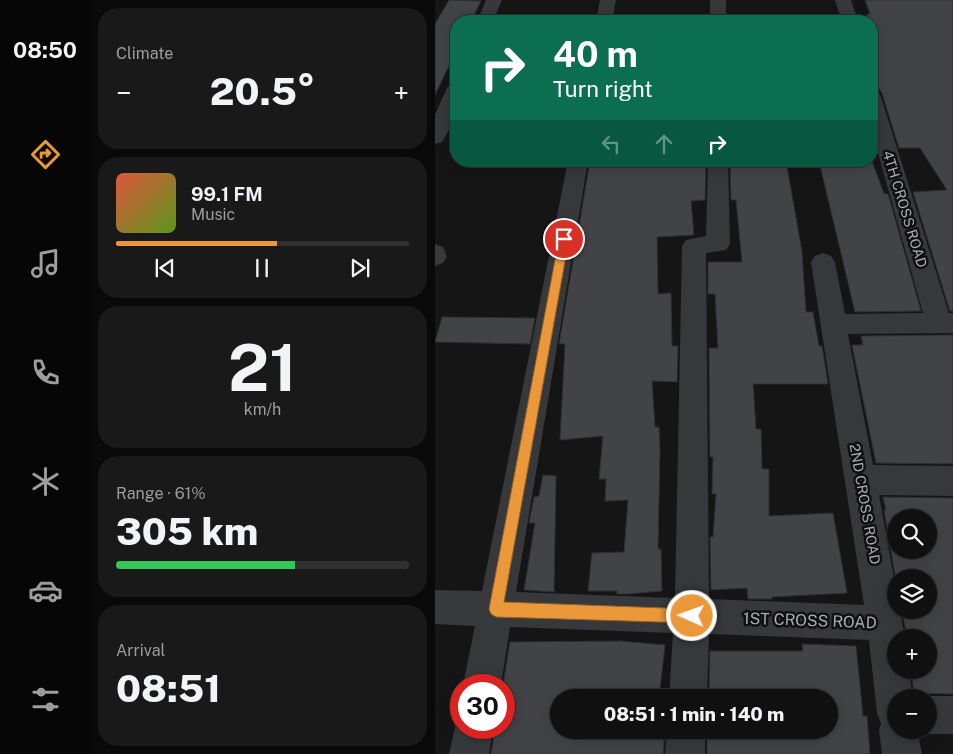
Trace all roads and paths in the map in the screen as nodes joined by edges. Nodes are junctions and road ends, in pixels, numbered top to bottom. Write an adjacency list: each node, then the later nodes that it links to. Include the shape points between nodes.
1 (494, 0): 5 (street)
2 (608, 0): 6 (street)
3 (718, 0): 7 (street)
4 (843, 0): 8 (street)
5 (488, 15)
6 (605, 15)
7 (718, 15)
8 (848, 15)
9 (450, 102): 11 (street)
10 (878, 115): 17 (street, 4TH CROSS ROAD)
11 (435, 138)
12 (577, 167): 22 (street)
13 (718, 167): 23 (street, via 718,244 694,246)
14 (435, 253): 15 (street)
15 (435, 257)
16 (823, 262): 18 (street, 2ND CROSS ROAD)
17 (946, 323): 18 (street)
18 (834, 324): 19 (street, 2ND CROSS ROAD)
19 (861, 480): 20 (street); 24 (street, 2ND CROSS ROAD)
20 (953, 481)
21 (435, 607): 22 (street, 1ST CROSS ROAD)
22 (496, 609): 23 (street, 1ST CROSS ROAD); 25 (street)
23 (692, 616): 24 (street, 1ST CROSS ROAD); 26 (street)
24 (885, 623): 27 (street, 2ND CROSS ROAD)
25 (484, 674)
26 (688, 689)
27 (893, 689)
28 (937, 715): 29 (street)
29 (953, 715)
30 (472, 739): 33 (street)
31 (686, 739): 34 (street)
32 (900, 739): 35 (street)
33 (469, 754)
34 (685, 754)
35 (902, 754)

